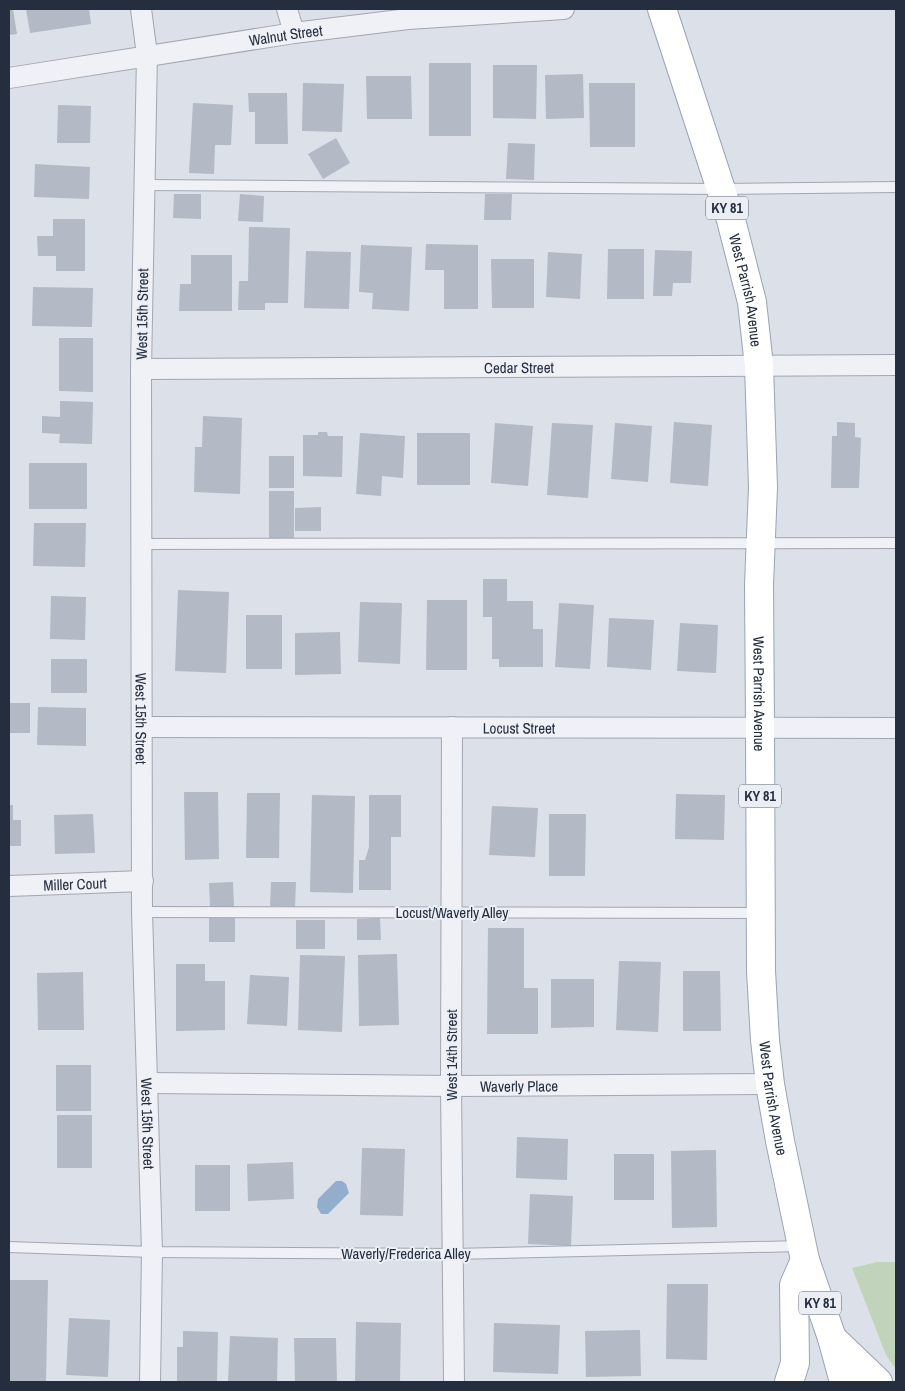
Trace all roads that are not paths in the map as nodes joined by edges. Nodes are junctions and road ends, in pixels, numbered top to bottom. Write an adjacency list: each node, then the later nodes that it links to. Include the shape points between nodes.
1 (141, 9): 6 (street, West 15th Street)
2 (287, 9): 5 (street)
3 (564, 9): 5 (street, Walnut Street, via 408,19)
4 (662, 9): 10 (main road, West Parrish Avenue / KY 81)
5 (294, 32): 6 (street, Walnut Street)
6 (146, 55): 7 (street, Walnut Street); 8 (street, West 15th Street)
7 (9, 78)
8 (144, 185): 10 (lane); 13 (street, West 15th Street)
9 (896, 187): 10 (lane)
10 (721, 189): 12 (main road, West Parrish Avenue / KY 81, via 752,302)
11 (896, 365): 12 (street, Cedar Street)
12 (759, 366): 13 (street, Cedar Street); 14 (main road, West Parrish Avenue / KY 81)
13 (141, 369): 16 (street, West 15th Street)
14 (762, 542): 15 (lane); 16 (lane); 19 (main road, West Parrish Avenue / KY 81, via 759,585)
15 (896, 543)
16 (142, 544): 17 (street, West 15th Street)
17 (143, 727): 18 (street, Locust Street); 21 (street, West 15th Street)
18 (452, 727): 19 (street, Locust Street); 24 (street, West 14th Street)
19 (760, 728): 20 (street, Locust Street); 25 (main road, West Parrish Avenue / KY 81)
20 (896, 728)
21 (142, 882): 22 (street, Miller Court); 23 (street, West 15th Street)
22 (9, 886)
23 (142, 912): 24 (lane, Locust/Waverly Alley); 26 (street, West 15th Street)
24 (451, 912): 25 (lane, Locust/Waverly Alley); 28 (street, West 14th Street)
25 (761, 913): 27 (main road, West Parrish Avenue / KY 81, via 765,1040)
26 (148, 1083): 28 (street, Waverly Place); 30 (street, West 15th Street)
27 (770, 1084): 28 (street, Waverly Place); 31 (main road, West Parrish Avenue / KY 81)
28 (450, 1086): 32 (street, West 14th Street)
29 (9, 1247): 30 (lane, Waverly/Frederica Alley)
30 (152, 1252): 32 (lane, Waverly/Frederica Alley); 34 (street, West 15th Street)
31 (804, 1253): 32 (lane, Waverly/Frederica Alley); 33 (main road, West Parrish Avenue / KY 81); 36 (main road, via 794,1286 795,1363)
32 (452, 1254): 35 (street, West 14th Street)
33 (832, 1338): 37 (main road, West Parrish Avenue / KY 81); 38 (main road)
34 (150, 1382)
35 (454, 1382)
36 (790, 1382)
37 (844, 1382)
38 (878, 1382)

